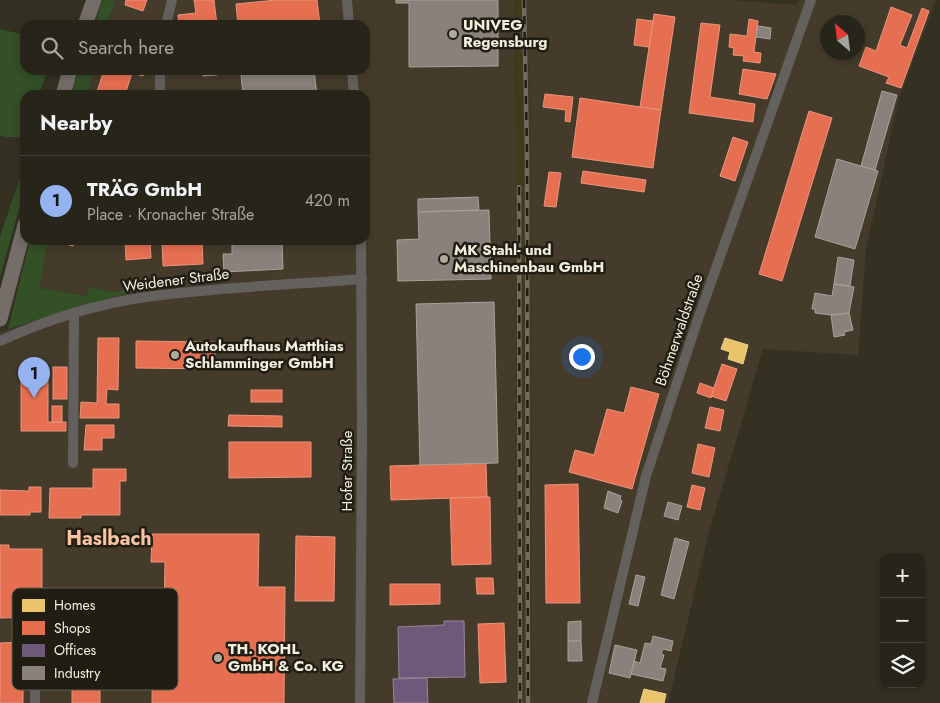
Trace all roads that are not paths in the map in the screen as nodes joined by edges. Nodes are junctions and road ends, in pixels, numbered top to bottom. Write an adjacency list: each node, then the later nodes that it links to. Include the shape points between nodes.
1 (94, 0): 5 (highway)
2 (172, 0): 6 (street)
3 (347, 0): 7 (street)
4 (811, 0): 24 (street, Böhmerwaldstraße, via 646,476)
5 (87, 20)
6 (167, 20)
7 (349, 20)
8 (69, 75): 12 (highway)
9 (160, 75): 11 (street)
10 (352, 75): 13 (street)
11 (160, 88)
12 (64, 90)
13 (354, 90)
14 (20, 244): 18 (highway)
15 (361, 245): 16 (street, Hofer Straße)
16 (362, 279): 17 (street, Weidener Straße, via 210,289 144,297); 23 (street, Hofer Straße)
17 (74, 313): 19 (street, Weidener Straße); 20 (street)
18 (1, 315)
19 (0, 340)
20 (73, 463)
21 (35, 690): 22 (street)
22 (35, 703)
23 (360, 703)
24 (592, 703)

